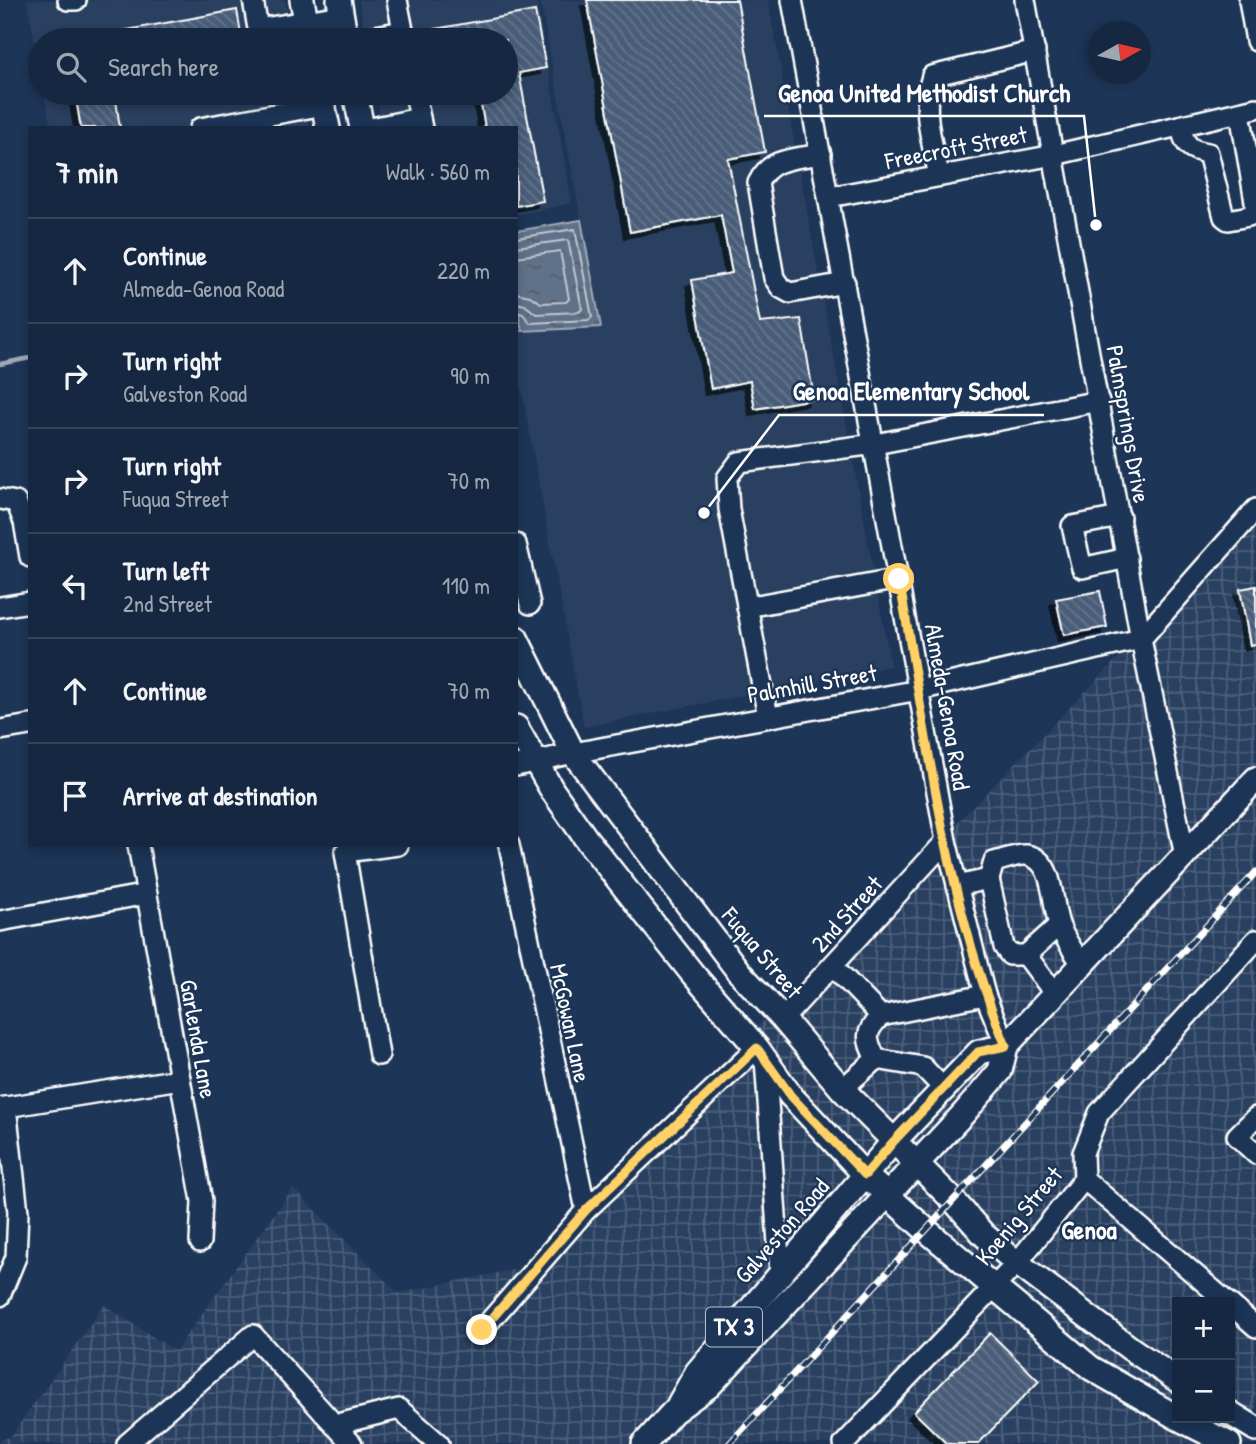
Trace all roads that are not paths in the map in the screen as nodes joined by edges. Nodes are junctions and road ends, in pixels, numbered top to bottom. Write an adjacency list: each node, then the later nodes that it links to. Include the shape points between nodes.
1 (68, 0): 2 (street)
2 (76, 0)
3 (253, 0): 10 (street)
4 (397, 0): 13 (street)
5 (792, 0): 25 (street, Almeda-Genoa Road)
6 (1025, 0): 15 (street, Palmsprings Drive)
7 (1249, 0): 14 (street)
8 (340, 8): 9 (street); 12 (main road)
9 (306, 20): 11 (street)
10 (258, 28)
11 (263, 28)
12 (344, 28)
13 (402, 28)
14 (1256, 41)
15 (1035, 51): 26 (street, Palmsprings Drive); 27 (street, via 932,76 925,112)
16 (357, 105): 22 (main road)
17 (417, 105): 20 (street)
18 (324, 109): 21 (street)
19 (1248, 110): 24 (street, Freecroft Street); 24 (street, via 1255,202 1255,211 1249,216 1224,217 1208,153 1187,146)
20 (421, 123): 23 (street)
21 (213, 126)
22 (362, 126)
23 (391, 126)
24 (1181, 126): 26 (street, Freecroft Street)
25 (821, 154): 28 (street, Almeda-Genoa Road); 29 (street, via 775,164 764,170 758,183 774,278 790,293)
26 (1054, 155): 27 (street, Freecroft Street); 30 (street, Palmsprings Drive)
27 (939, 176): 28 (street, Freecroft Street)
28 (829, 197): 29 (street, Almeda-Genoa Road)
29 (845, 283): 31 (street, Almeda-Genoa Road)
30 (1099, 401): 31 (street); 34 (street, Palmsprings Drive)
31 (875, 444): 38 (street, Almeda-Genoa Road); 42 (street, via 739,462 727,478 728,499)
32 (8, 501): 35 (street, via 24,522)
33 (1256, 509): 43 (street)
34 (1120, 517): 37 (street, Palmsprings Drive); 37 (street, via 1072,526 1082,568)
35 (28, 545)
36 (518, 553): 40 (street)
37 (1127, 558): 43 (street, Palmsprings Drive)
38 (899, 579): 42 (street); 45 (street, Almeda-Genoa Road)
39 (28, 602): 41 (street)
40 (530, 604)
41 (0, 607)
42 (747, 607): 46 (street)
43 (1141, 639): 45 (street, Palmhill Street); 57 (street, Palmsprings Drive)
44 (518, 642): 50 (main road, Fuqua Street)
45 (919, 690): 46 (street, Palmhill Street); 53 (street, Almeda-Genoa Road)
46 (768, 717): 50 (street, Palmhill Street)
47 (28, 725): 48 (street)
48 (0, 730)
49 (518, 734): 51 (main road)
50 (573, 753): 51 (street); 72 (main road, Fuqua Street, via 739,972)
51 (526, 764): 74 (main road, via 552,790 692,973)
52 (1256, 779): 57 (main road, Galveston Road / TX 3)
53 (946, 841): 59 (street, Almeda-Genoa Road); 68 (street, 2nd Street)
54 (138, 847): 60 (street, Garlenda Lane)
55 (383, 847): 75 (street, via 345,852)
56 (509, 847): 88 (street, McGowan Lane)
57 (1185, 856): 67 (main road, Galveston Road / TX 3)
58 (989, 879): 59 (street); 62 (street, via 994,862 1033,857 1048,874); 64 (street)
59 (957, 886): 65 (street, Almeda-Genoa Road)
60 (147, 894): 61 (street); 77 (street, Garlenda Lane)
61 (0, 921)
62 (1059, 925): 66 (street); 67 (street)
63 (1256, 940): 86 (street, Koenig Street, via 1099,1113 1083,1153)
64 (1003, 941): 65 (street); 66 (street, via 1010,955)
65 (973, 948): 70 (street, Almeda-Genoa Road)
66 (1026, 955): 69 (street)
67 (1082, 965): 69 (main road, Galveston Road / TX 3)
68 (833, 966): 71 (street); 72 (street, 2nd Street)
69 (1055, 994): 73 (main road, Galveston Road / TX 3)
70 (985, 995): 71 (street); 73 (street, Almeda-Genoa Road)
71 (881, 1016): 76 (street, via 870,1027 868,1042)
72 (783, 1019): 78 (main road, Fuqua Street)
73 (1006, 1046): 79 (main road, Galveston Road / TX 3, via 978,1052); 84 (main road, Galveston Road / TX 3, via 1000,1071)
74 (761, 1053): 85 (main road, via 791,1096); 88 (street); 91 (street)
75 (379, 1055)
76 (876, 1059): 78 (street); 79 (street, via 923,1067)
77 (180, 1079): 80 (street); 89 (street, Garlenda Lane, via 202,1201)
78 (842, 1089): 82 (main road, Fuqua Street)
79 (944, 1090): 82 (main road, Galveston Road / TX 3)
80 (3, 1107): 93 (street, via 18,1212 16,1257)
81 (1256, 1117): 83 (street, via 1237,1136)
82 (893, 1142): 84 (main road, Fuqua Street); 85 (main road, Galveston Road / TX 3)
83 (1256, 1154)
84 (917, 1165): 87 (main road, Galveston Road / TX 3); 90 (main road, Fuqua Street)
85 (865, 1175): 87 (main road); 91 (main road, Galveston Road / TX 3)
86 (1084, 1179): 90 (street, Koenig Street); 94 (street)
87 (889, 1195): 92 (main road); 97 (main road, Galveston Road / TX 3, via 709,1386)
88 (586, 1210): 95 (street)
89 (200, 1242)
90 (1017, 1263): 92 (street, Koenig Street); 96 (main road, Fuqua Street)
91 (780, 1272): 97 (main road, Galveston Road / TX 3, via 697,1372)
92 (992, 1287): 105 (street, Koenig Street); 106 (main road, via 1091,1368)
93 (0, 1296)
94 (1243, 1311)
95 (482, 1330)
96 (1172, 1377)
97 (674, 1412): 104 (main road, Galveston Road / TX 3)
98 (1235, 1416): 100 (main road)
99 (334, 1424): 101 (street, via 253,1335); 102 (street); 103 (street, via 399,1409)
100 (1256, 1429)
101 (127, 1444)
102 (352, 1444)
103 (439, 1444)
104 (644, 1444)
105 (844, 1444)
106 (1229, 1444)

